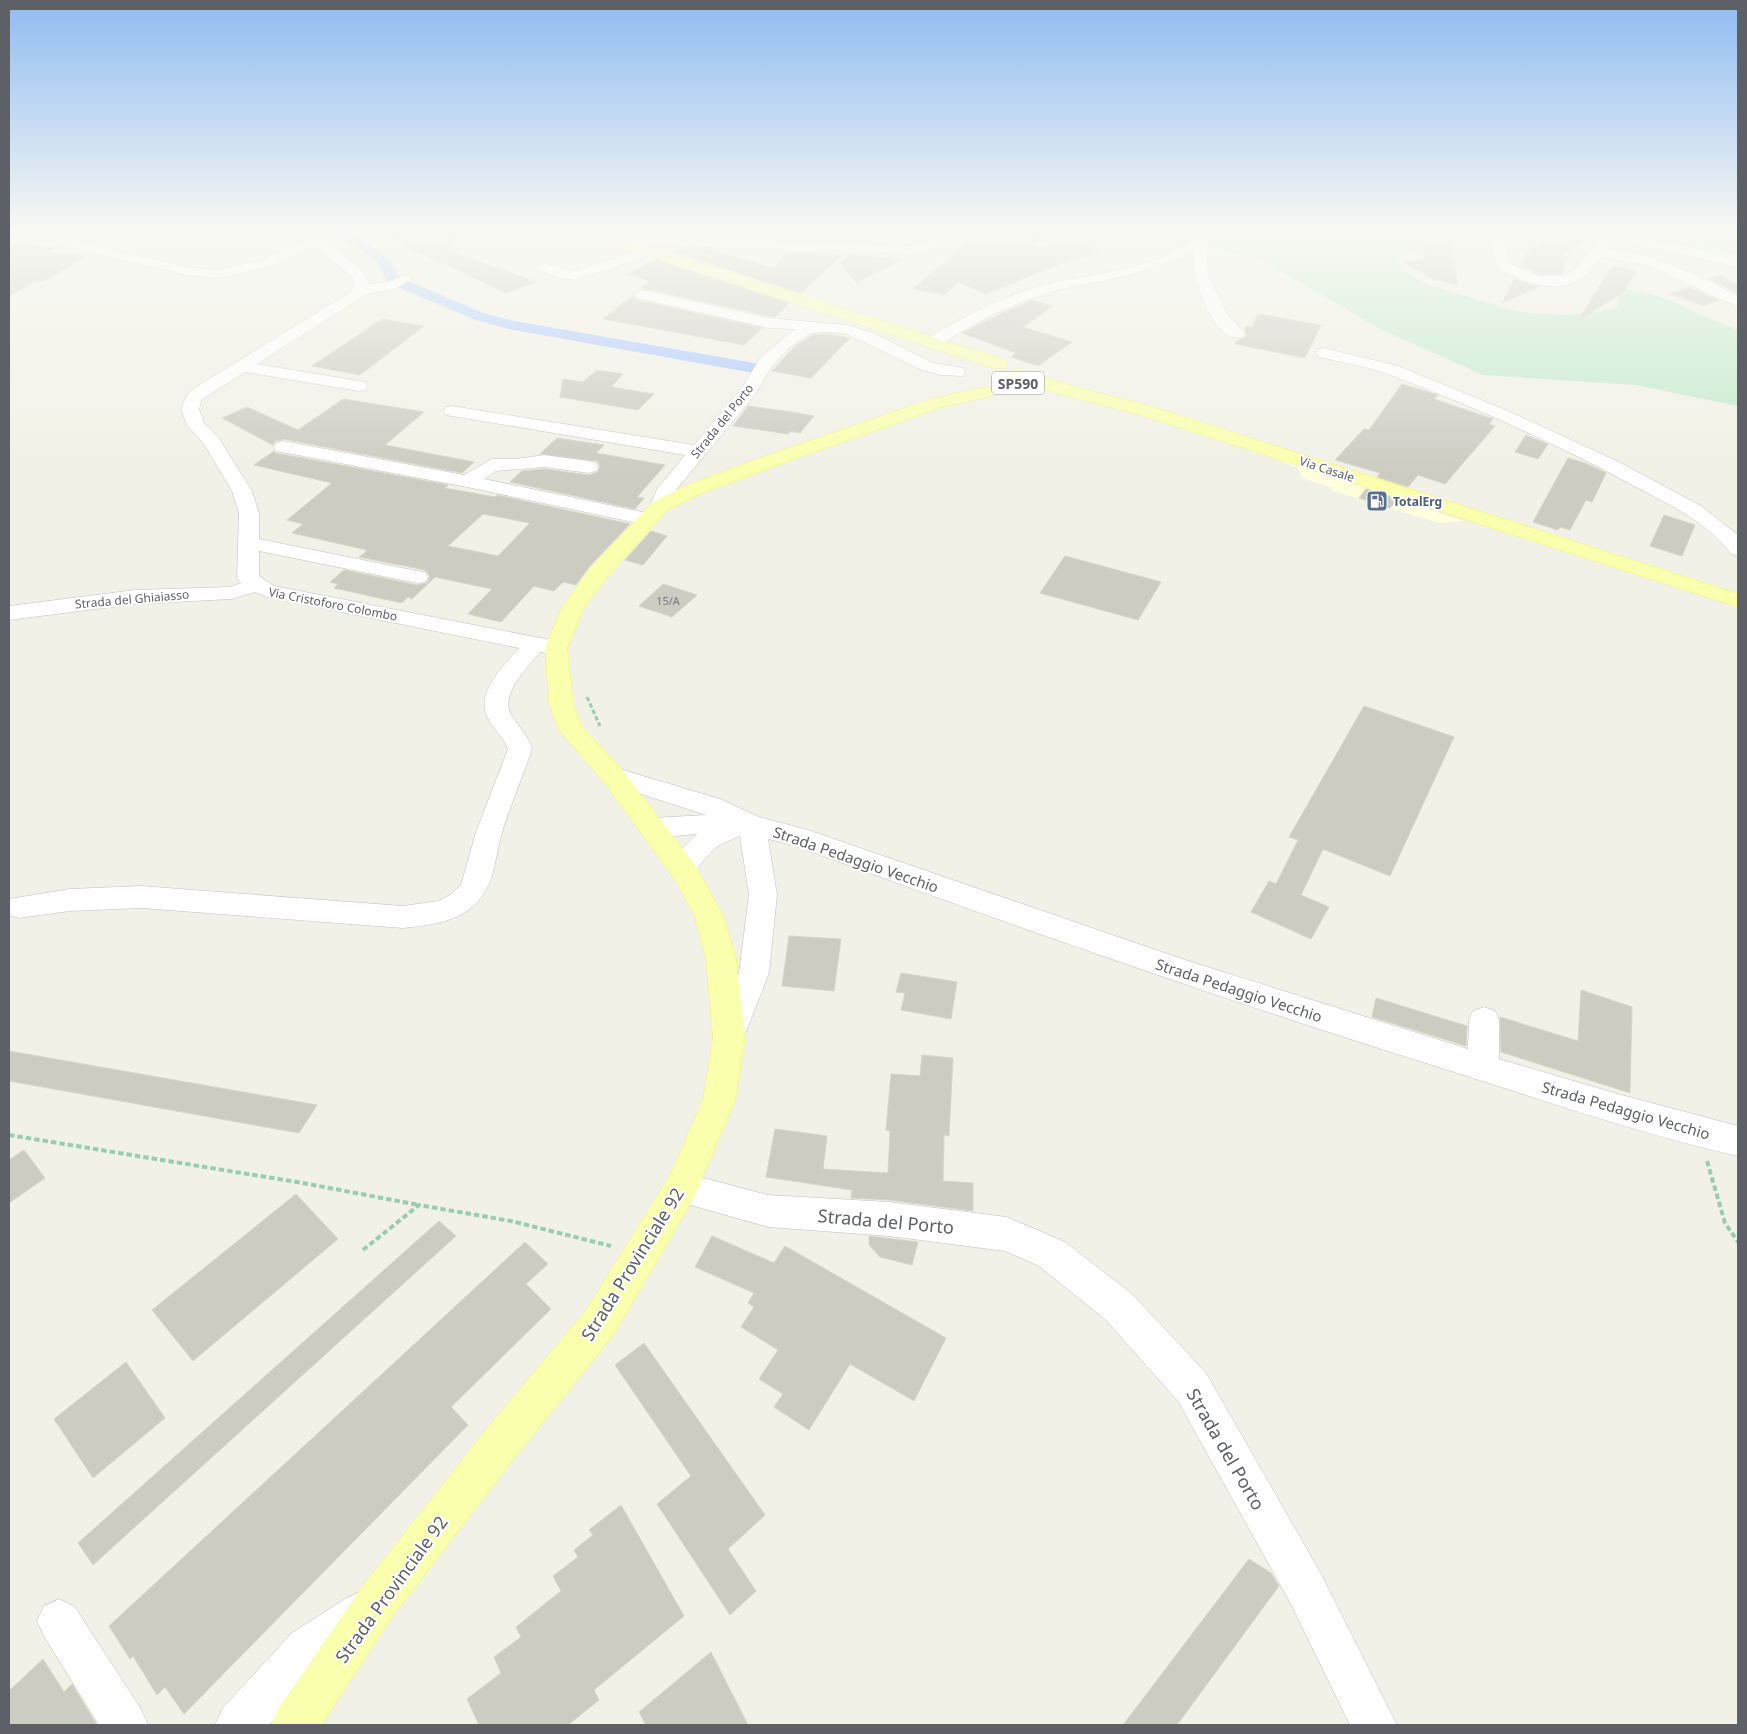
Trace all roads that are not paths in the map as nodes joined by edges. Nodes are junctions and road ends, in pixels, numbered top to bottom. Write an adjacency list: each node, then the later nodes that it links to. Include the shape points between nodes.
1 (329, 312): 11 (street, Via Cristoforo Colombo)
2 (718, 312): 6 (street, via 768,323)
3 (839, 312): 8 (main road, SP590)
4 (992, 312): 8 (street)
5 (1217, 312): 7 (street, via 1230,332)
6 (817, 326): 12 (street, via 851,330 884,343 925,368); 19 (street, Strada del Porto, via 795,336 767,361 748,391)
7 (1236, 334)
8 (940, 345): 10 (main road, SP590); 12 (main road, SP590)
9 (1324, 353): 24 (street, via 1392,370 1440,388 1612,466 1694,510 1735,543)
10 (999, 364): 12 (main road, SP590); 13 (main road, SP590, via 1014,370)
11 (242, 366): 14 (street); 23 (street, Via Cristoforo Colombo, via 194,397 190,409 196,425 211,441 242,491 249,513)
12 (962, 373): 15 (main road, SP590, via 968,388); 16 (main road)
13 (1012, 384): 15 (main road, SP590); 27 (main road, Via Casale / SP590, via 1058,388 1150,412)
14 (359, 386)
15 (985, 392): 16 (main road)
16 (937, 403): 22 (main road, via 692,490)
17 (452, 411): 19 (street)
18 (282, 447): 21 (street)
19 (697, 451): 22 (street, Strada del Porto)
20 (589, 467): 21 (street, via 544,461 492,465)
21 (467, 482): 22 (street)
22 (653, 513): 29 (main road, via 598,572)
23 (249, 543): 25 (street); 26 (street, Via Cristoforo Colombo, via 248,578)
24 (1738, 550)
25 (417, 577)
26 (256, 585): 28 (street, Strada del Ghiaiasso, via 232,593 135,597); 29 (street, Via Cristoforo Colombo, via 267,591)
27 (1738, 600)
28 (9, 613)
29 (545, 646): 30 (main road, Strada Provinciale 92, via 571,730); 35 (street, via 502,685 496,700 498,715 512,730 520,749 469,896 454,906 430,914 402,917 141,897 70,900)
30 (613, 776): 31 (street, Strada Pedaggio Vecchio); 32 (main road, Strada Provinciale 92)
31 (711, 806): 32 (street, Strada Pedaggio Vecchio, via 672,808); 33 (street, Strada Pedaggio Vecchio)
32 (649, 824): 33 (street, Strada Pedaggio Vecchio); 34 (main road, Strada Provinciale 92)
33 (749, 824): 34 (street, via 709,839); 37 (street, via 763,895 754,973); 38 (street, Strada Pedaggio Vecchio, via 799,837 1116,950)
34 (681, 867): 37 (main road, Strada Provinciale 92, via 708,914 721,959)
35 (19, 907)
36 (1484, 1020): 38 (street)
37 (729, 1038): 40 (main road, Strada Provinciale 92, via 719,1100)
38 (1483, 1068): 39 (street, Strada Pedaggio Vecchio, via 1657,1122)
39 (1738, 1141)
40 (681, 1188): 41 (main road, Strada Provinciale 92, via 600,1322); 46 (street, Strada del Porto, via 768,1211 889,1219 1007,1234 1052,1254 1119,1307 1192,1387 1306,1589)
41 (377, 1602): 44 (street, via 308,1649); 45 (main road, Strada Provinciale 92)
42 (59, 1622): 43 (street)
43 (125, 1725)
44 (238, 1725)
45 (294, 1725)
46 (1374, 1725)

